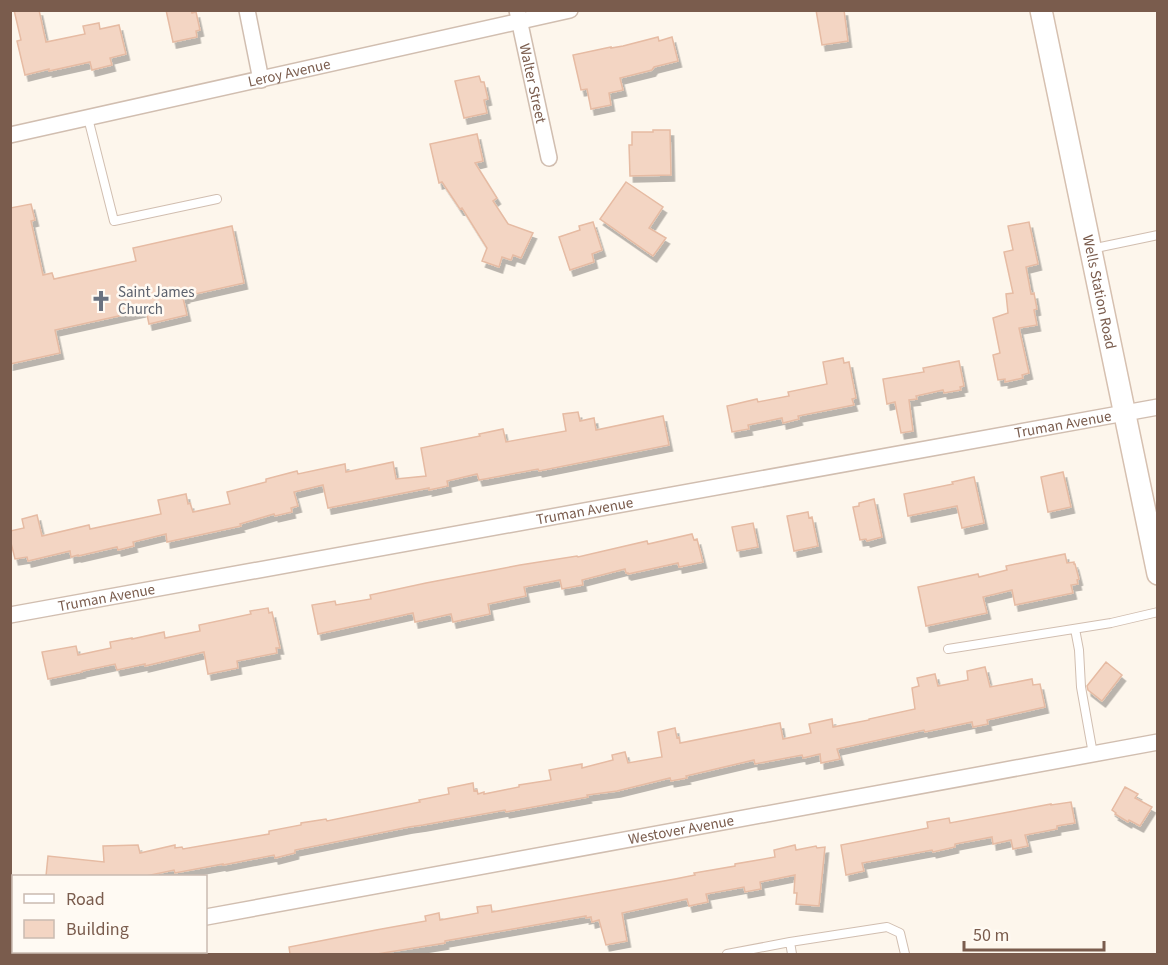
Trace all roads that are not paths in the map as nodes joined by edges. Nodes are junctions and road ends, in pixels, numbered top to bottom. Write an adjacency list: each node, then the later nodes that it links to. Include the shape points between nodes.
1 (247, 10): 5 (street)
2 (570, 10): 4 (street, Leroy Avenue)
3 (1041, 10): 11 (street, Wells Station Road)
4 (518, 16): 5 (street, Leroy Avenue); 8 (street, Walter Street)
5 (261, 80): 6 (street, Leroy Avenue)
6 (88, 118): 7 (street, Leroy Avenue); 9 (lane, via 114,221)
7 (10, 135)
8 (549, 158)
9 (217, 199)
10 (1158, 235): 11 (lane)
11 (1089, 249): 13 (street, Wells Station Road)
12 (1158, 407): 13 (street, Truman Avenue)
13 (1124, 414): 14 (street, Wells Station Road); 16 (street, Truman Avenue)
14 (1158, 574)
15 (1158, 612): 17 (lane)
16 (10, 615)
17 (1075, 629): 18 (lane); 20 (lane)
18 (948, 649)
19 (1158, 742): 20 (street, Westover Avenue)
20 (1093, 754): 21 (street, Westover Avenue)
21 (207, 917)
22 (790, 942): 23 (lane); 24 (lane); 25 (lane, via 887,927 900,933)
23 (727, 954)
24 (792, 954)
25 (905, 954)

